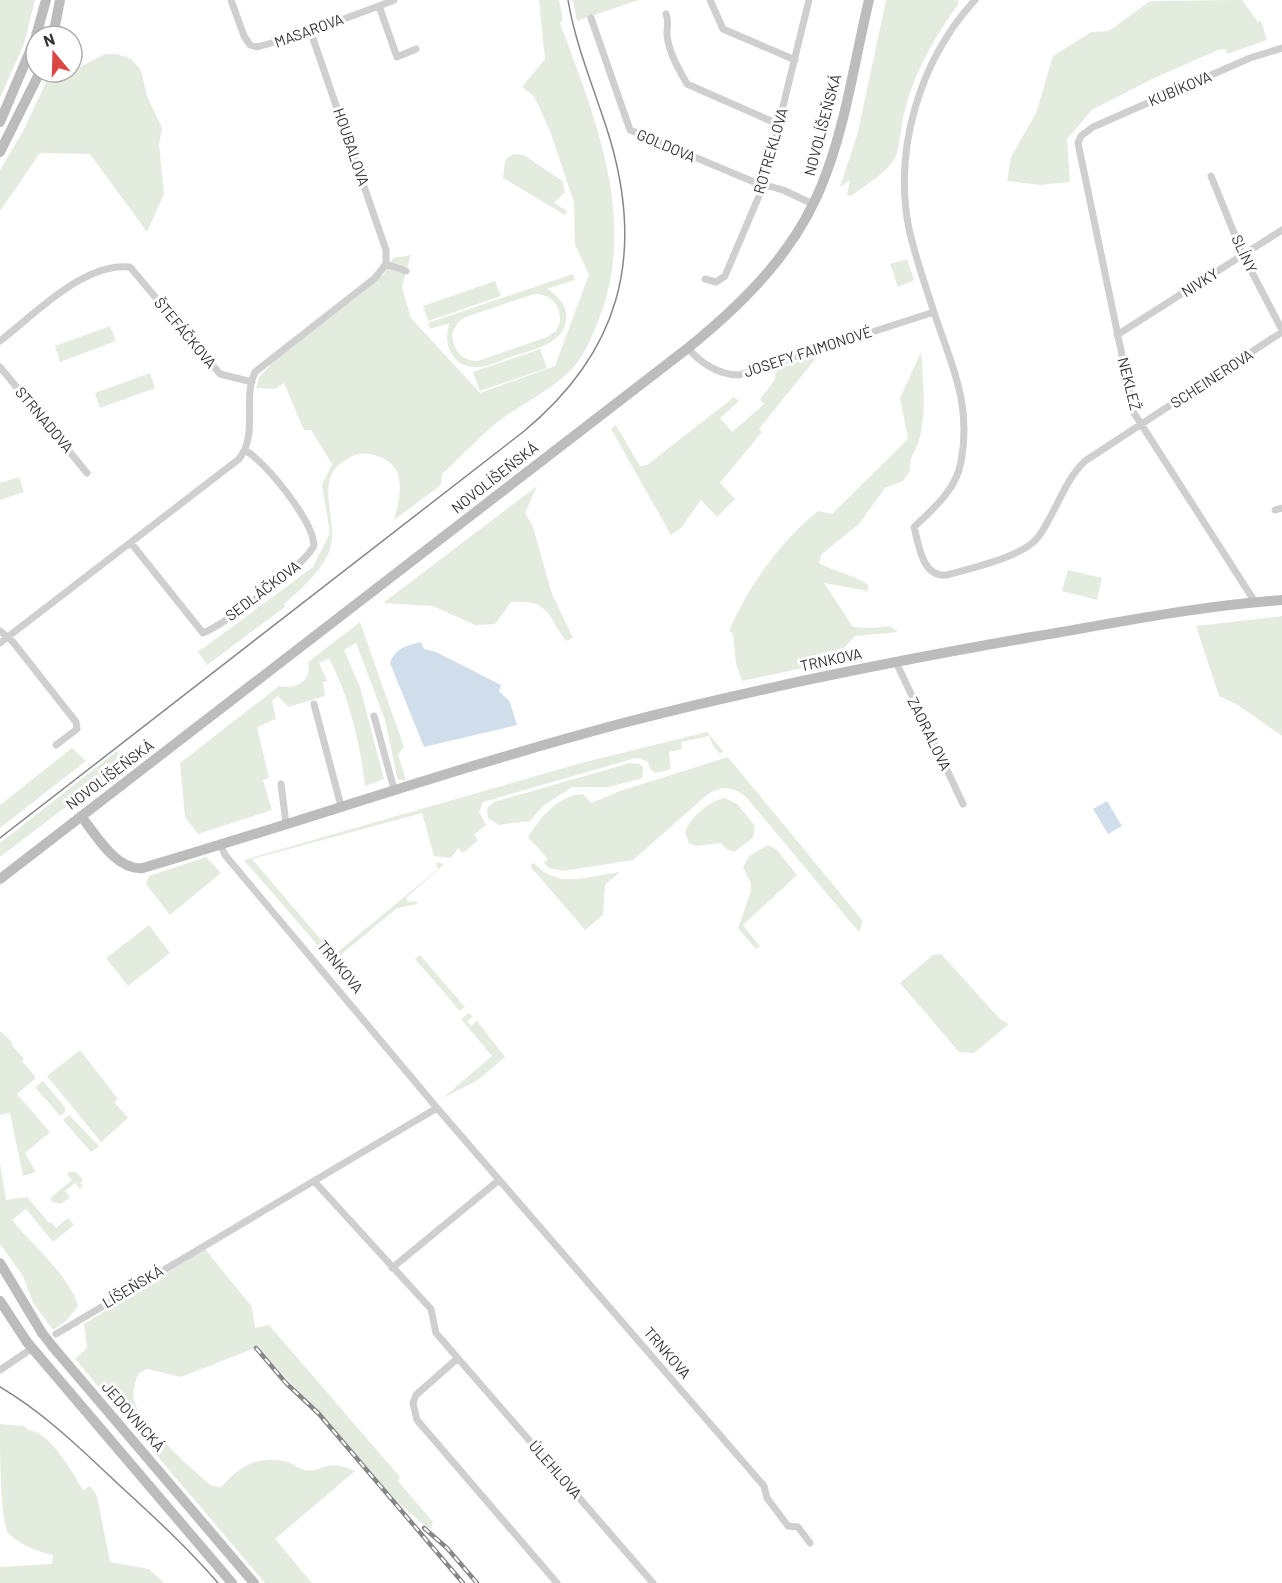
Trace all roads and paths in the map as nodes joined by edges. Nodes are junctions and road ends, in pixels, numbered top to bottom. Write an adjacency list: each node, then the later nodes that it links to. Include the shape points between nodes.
1 (46, 0): 12 (street)
2 (60, 0): 13 (street)
3 (231, 0): 14 (street, MASAROVA, via 250,45 262,47)
4 (394, 0): 9 (street, MASAROVA)
5 (710, 0): 17 (street, via 723,29)
6 (809, 0): 17 (street, ROTREKLOVA)
7 (869, 0): 26 (street, NOVOLÍŠEŇSKÁ, via 834,152)
8 (975, 0): 32 (street, via 940,51 917,98 907,144 909,228)
9 (379, 6): 14 (street, MASAROVA); 16 (street, via 397,57)
10 (666, 14): 21 (street, via 666,34 687,84)
11 (591, 18): 25 (street, GOLDOVA, via 630,130)
12 (40, 24)
13 (55, 24)
14 (310, 30): 29 (street, HOUBALOVA, via 386,252)
15 (1282, 48): 22 (street, KUBÍKOVA, via 1189,84)
16 (416, 50)
17 (795, 60): 21 (street, ROTREKLOVA)
18 (24, 66): 20 (street)
19 (34, 84): 23 (street)
20 (0, 123)
21 (780, 125): 25 (street, ROTREKLOVA)
22 (1081, 136): 34 (street, NEKLEŽ, via 1078,151)
23 (0, 152)
24 (1211, 176): 28 (street, SLÍNY)
25 (764, 184): 26 (street, GOLDOVA); 31 (street, ROTREKLOVA, via 725,276 716,282)
26 (813, 204): 36 (street, NOVOLÍŠEŇSKÁ, via 783,254 761,281)
27 (1282, 230): 28 (street, NIVKY)
28 (1243, 255): 33 (street, SLÍNY); 34 (street, NIVKY)
29 (386, 264): 30 (street); 38 (street, via 375,278 261,366)
30 (406, 271)
31 (705, 279)
32 (934, 312): 36 (street, JOSEFY FAIMONOVÉ, via 739,375 701,362); 39 (street, via 960,386 964,424 961,463 954,482 914,527 927,568 942,576 1025,548 1040,535 1080,466)
33 (1282, 331): 39 (street, SCHEINEROVA)
34 (1117, 335): 39 (street, NEKLEŽ, via 1134,413)
35 (0, 341): 38 (street, ŠTEFÁČKOVA, via 84,276 114,265 130,267 220,374)
36 (688, 348): 55 (street, NOVOLÍŠEŇSKÁ)
37 (0, 367): 41 (street, STRNADOVA)
38 (252, 382): 40 (street)
39 (1142, 425): 44 (street, NEKLEŽ)
40 (245, 450): 42 (street); 42 (street, SEDLÁČKOVA, via 258,459 308,525 314,547 303,562 203,633)
41 (87, 473)
42 (131, 543): 46 (street)
43 (1282, 600): 44 (street, TRNKOVA)
44 (1255, 602): 47 (street, TRNKOVA)
45 (0, 631): 46 (street)
46 (3, 641): 50 (street, via 19,649 76,722 77,729)
47 (896, 662): 52 (street, TRNKOVA, via 632,721); 53 (street, ZAORALOVA)
48 (314, 704): 54 (street)
49 (374, 716): 52 (street)
50 (56, 745)
51 (281, 784): 56 (street)
52 (394, 789): 54 (street, TRNKOVA)
53 (963, 804)
54 (341, 806): 56 (street, TRNKOVA)
55 (81, 816): 57 (street, TRNKOVA, via 120,862 130,868 147,867); 58 (street, NOVOLÍŠEŇSKÁ)
56 (286, 823): 57 (street, TRNKOVA)
57 (220, 843): 59 (street, TRNKOVA, via 225,855)
58 (0, 879)
59 (437, 1108): 60 (street, TRNKOVA); 61 (street)
60 (498, 1180): 63 (street); 69 (street, TRNKOVA, via 764,1486 766,1498 788,1526 798,1527)
61 (315, 1181): 63 (street, ÚLEHLOVA); 65 (street, LÍŠEŇSKÁ)
62 (0, 1263): 71 (street, JEDOVNICKÁ, bridge, via 53,1347)
63 (392, 1268): 67 (street, ÚLEHLOVA, via 431,1309 436,1333)
64 (0, 1301): 66 (street)
65 (56, 1334)
66 (31, 1349): 68 (street); 70 (street)
67 (458, 1358): 72 (street, via 416,1395 413,1403 417,1420); 73 (street, ÚLEHLOVA)
68 (0, 1370)
69 (810, 1543)
70 (232, 1583)
71 (254, 1583)
72 (557, 1583)
73 (653, 1583)

